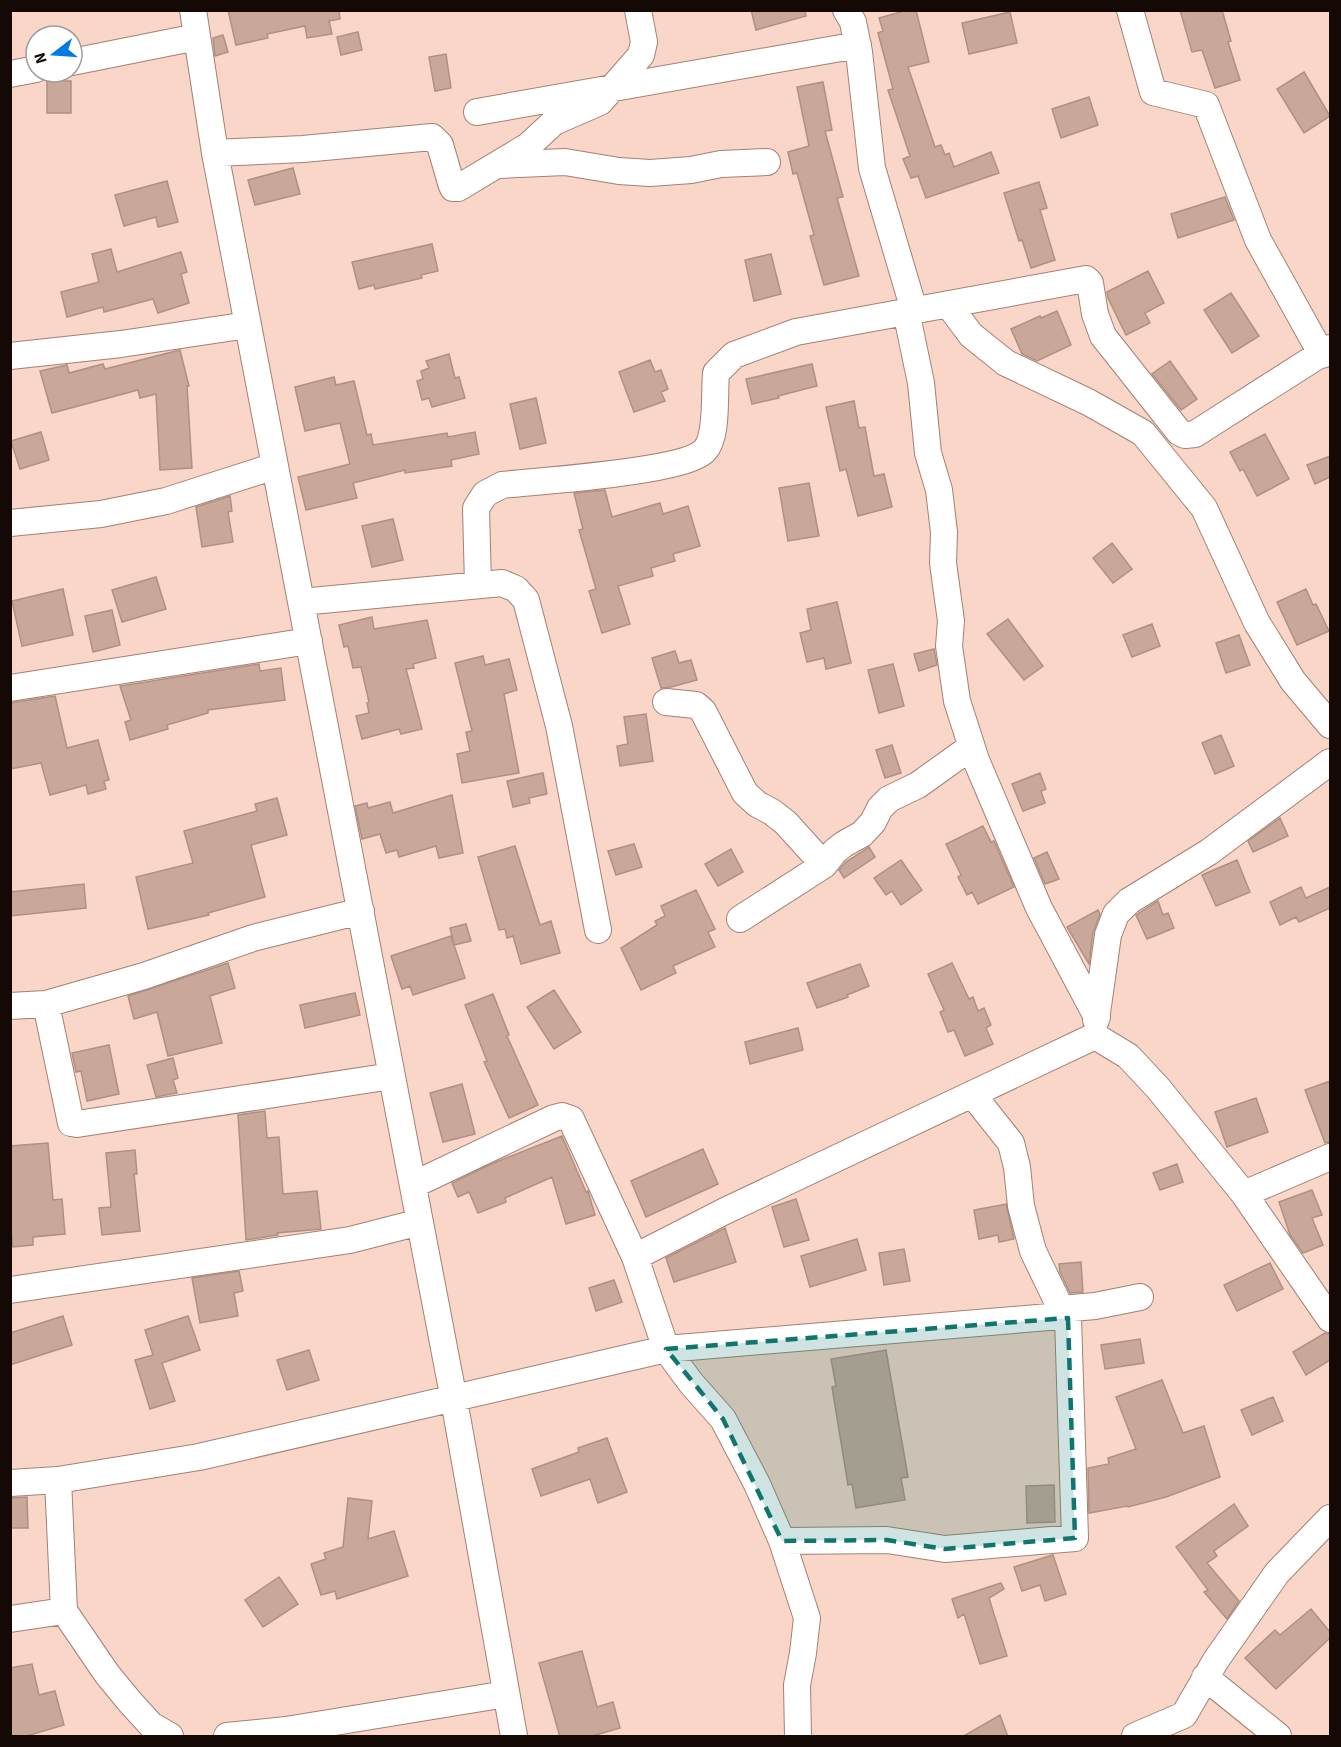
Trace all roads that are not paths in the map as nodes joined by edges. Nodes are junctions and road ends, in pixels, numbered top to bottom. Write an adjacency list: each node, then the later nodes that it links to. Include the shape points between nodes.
1 (193, 10): 5 (street)
2 (638, 10): 8 (street, via 644,48)
3 (846, 10): 6 (street)
4 (1130, 10): 16 (street, via 1153,92 1206,105 1258,240)
5 (197, 37): 7 (street); 10 (street)
6 (858, 45): 8 (street); 14 (street, via 872,168)
7 (84, 60)
8 (613, 89): 9 (street); 12 (street, via 600,102 554,122 528,146)
9 (477, 112)
10 (215, 153): 12 (street, via 432,137 440,145 453,188); 15 (street)
11 (766, 162): 12 (street, via 650,173 565,162)
12 (498, 165)
13 (948, 304): 14 (street); 16 (street, via 1086,279 1103,336 1185,435 1195,434); 25 (street, via 971,335 1006,363 1143,433 1204,508 1257,623 1293,681)
14 (910, 311): 20 (street, via 796,332 734,355 716,373 713,435 705,451 686,461 649,469 502,485 484,494 476,508); 26 (street, via 928,453 939,490 944,532 951,664)
15 (248, 325): 17 (street); 18 (street)
16 (1326, 351)
17 (10, 356)
18 (275, 466): 19 (street, via 166,501 101,514); 21 (street)
19 (10, 523)
20 (478, 585): 21 (street); 31 (street, via 502,583 526,600 559,726)
21 (301, 602): 22 (street)
22 (309, 641): 23 (street); 29 (street)
23 (10, 688)
24 (666, 702): 28 (street, via 696,705 703,711 745,793 786,823)
25 (1330, 725)
26 (971, 747): 28 (street, via 890,799 862,834 835,851); 34 (street, via 1039,908)
27 (1330, 762): 34 (street, via 1209,852 1129,901 1116,914 1108,935)
28 (824, 865): 30 (street)
29 (361, 911): 32 (street, via 253,938 144,976); 35 (street)
30 (740, 919)
31 (598, 930)
32 (45, 1004): 33 (street); 35 (street, via 71,1123 77,1125)
33 (10, 1006)
34 (1096, 1026): 36 (street); 39 (street, via 1158,1088)
35 (392, 1076): 38 (street)
36 (972, 1094): 41 (street); 43 (street, via 1011,1143 1033,1251 1061,1309)
37 (1330, 1157): 39 (street)
38 (413, 1185): 40 (street); 41 (street, via 562,1116 571,1119)
39 (1244, 1194): 44 (street)
40 (420, 1222): 42 (street, via 350,1240); 46 (street)
41 (635, 1257): 45 (street)
42 (10, 1290)
43 (1140, 1297)
44 (1330, 1319)
45 (666, 1349): 46 (street); 50 (street, via 723,1419); 50 (street, via 1068,1318 1076,1538 945,1549 887,1540)
46 (454, 1400): 47 (street, via 199,1457); 54 (street)
47 (58, 1480): 48 (street); 51 (street)
48 (10, 1483)
49 (1330, 1518): 53 (street, via 1277,1573)
50 (782, 1541): 58 (street, via 807,1618 797,1684)
51 (64, 1611): 52 (street); 55 (street, via 130,1702 151,1725)
52 (10, 1619)
53 (1205, 1677): 59 (street, via 1184,1714); 60 (street)
54 (506, 1694): 56 (street); 57 (street)
55 (170, 1737)
56 (227, 1737)
57 (514, 1737)
58 (798, 1737)
59 (1135, 1737)
60 (1278, 1737)

